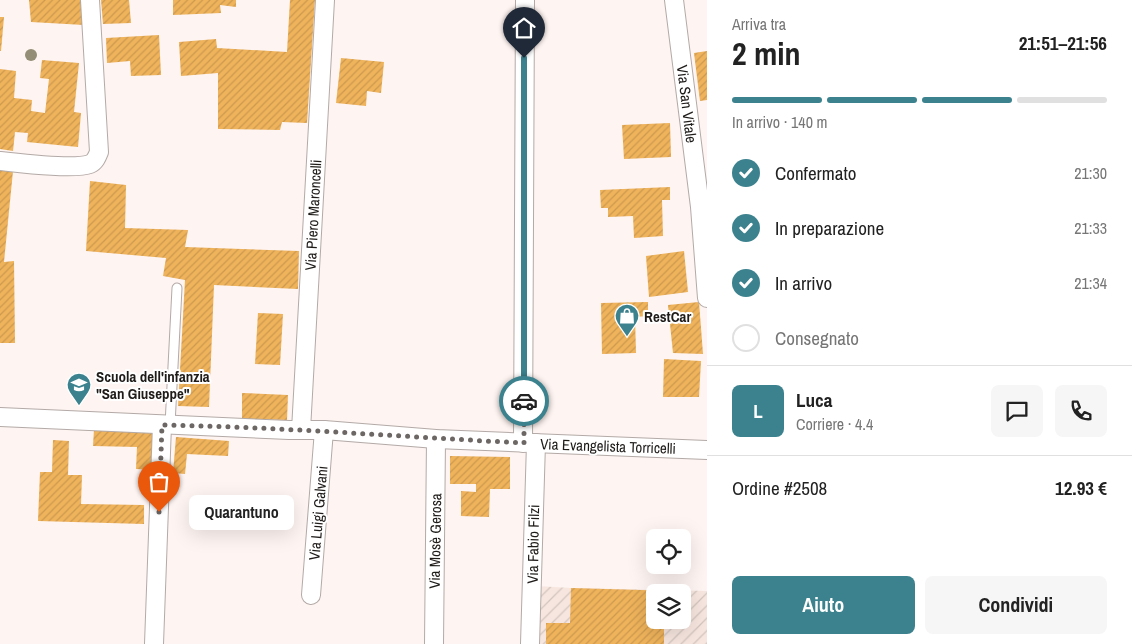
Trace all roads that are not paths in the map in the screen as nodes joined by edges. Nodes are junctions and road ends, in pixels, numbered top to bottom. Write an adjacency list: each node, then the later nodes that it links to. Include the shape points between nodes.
1 (90, 0): 5 (street, via 99,152 96,161 78,167)
2 (325, 0): 11 (street, Via Piero Maroncelli)
3 (524, 0): 14 (street, Via Fabio Filzi)
4 (674, 0): 6 (street, Via San Vitale)
5 (0, 161)
6 (703, 207): 8 (street, Via San Vitale)
7 (176, 288): 10 (lane)
8 (707, 298)
9 (0, 417): 10 (street, Via Evangelista Torricelli)
10 (166, 425): 11 (street, Via Evangelista Torricelli); 17 (street)
11 (301, 430): 12 (street, Via Evangelista Torricelli)
12 (324, 430): 13 (street, Via Evangelista Torricelli); 16 (street, Via Luigi Galvani)
13 (436, 439): 14 (street, Via Evangelista Torricelli); 18 (street, Via Mosè Gerosa)
14 (530, 443): 15 (street, Via Evangelista Torricelli); 19 (street, Via Fabio Filzi)
15 (707, 450)
16 (311, 595)
17 (154, 644)
18 (434, 644)
19 (530, 644)

